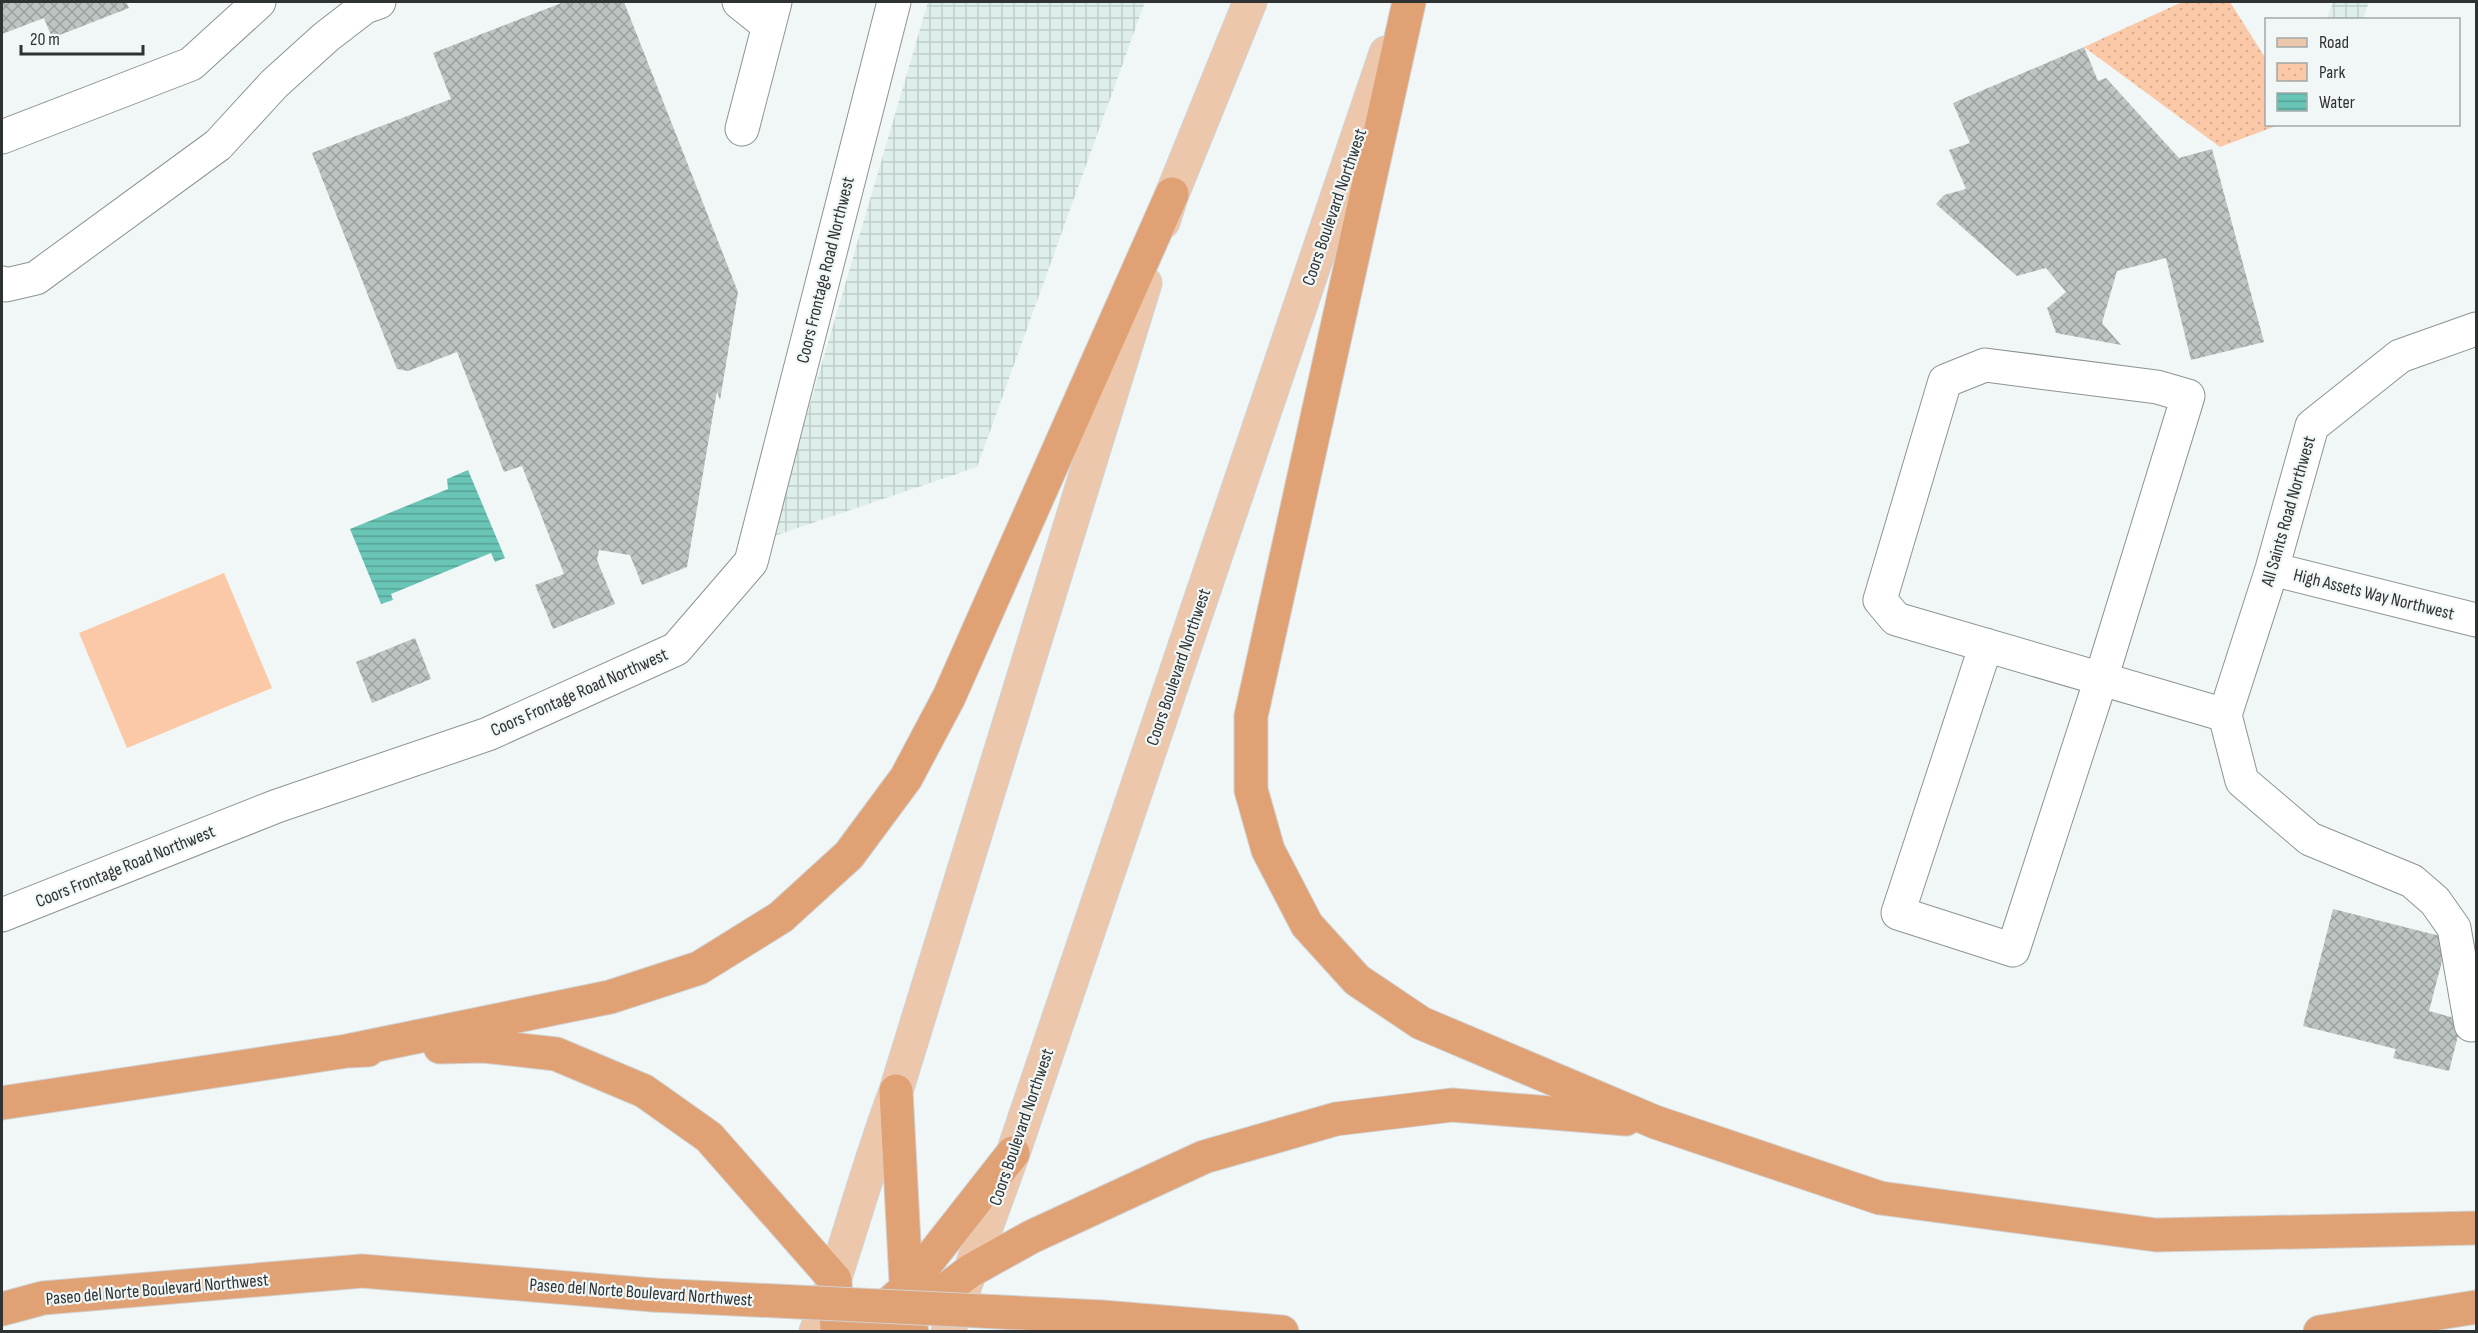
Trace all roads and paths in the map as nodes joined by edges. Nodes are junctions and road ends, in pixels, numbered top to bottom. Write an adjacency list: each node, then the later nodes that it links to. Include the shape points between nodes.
1 (259, 2): 10 (street, via 191,64)
2 (379, 2): 12 (street, via 365,7 334,31 274,84 218,145 36,278)
3 (739, 2): 8 (street)
4 (894, 2): 19 (street, Coors Frontage Road Northwest, via 750,562 676,649 488,734 277,806)
5 (1250, 2): 11 (main road)
6 (1403, 2): 25 (main road, Coors Boulevard Northwest)
7 (1409, 2): 24 (highway, via 1251,716 1251,790 1268,850 1307,925 1357,980 1421,1023)
8 (772, 14): 9 (street)
9 (742, 129)
10 (2, 137)
11 (1172, 194): 21 (highway, via 949,697 906,778 849,855 781,917 699,968 610,997); 22 (main road)
12 (2, 283)
13 (2476, 328): 14 (street, All Saints Road Northwest, via 2400,356 2312,426)
14 (2272, 569): 15 (street, High Assets Way Northwest); 18 (street, All Saints Road Northwest)
15 (2476, 620)
16 (1986, 645): 17 (street); 17 (street, via 1898,913 2013,950); 17 (street, via 1896,619 1880,600 1945,381 1985,364 2157,387 2188,396)
17 (2101, 679): 18 (street)
18 (2224, 715): 20 (street, via 2242,781 2310,839 2412,881 2435,901 2454,928)
19 (2, 915)
20 (2471, 1025)
21 (347, 1051): 23 (highway); 28 (highway, via 484,1046 556,1054 644,1091 709,1137)
22 (896, 1090): 28 (main road, via 877,1139); 29 (highway)
23 (2, 1103)
24 (1655, 1122): 26 (highway, via 1880,1198 2144,1234); 27 (highway, via 1452,1105 1336,1119 1204,1157 1031,1237)
25 (1013, 1153): 27 (main road, Coors Boulevard Northwest); 29 (highway)
26 (2476, 1228)
27 (970, 1271): 32 (highway); 36 (main road, Coors Boulevard Northwest)
28 (835, 1280): 33 (main road); 34 (highway)
29 (907, 1287): 32 (highway); 35 (highway)
30 (2476, 1307): 38 (highway)
31 (2, 1309): 37 (highway, Paseo del Norte Boulevard Northwest, bridge, via 43,1298 362,1271 653,1295 1102,1317)
32 (906, 1328)
33 (816, 1332)
34 (837, 1332)
35 (857, 1332)
36 (948, 1332)
37 (1282, 1332)
38 (2320, 1332)

